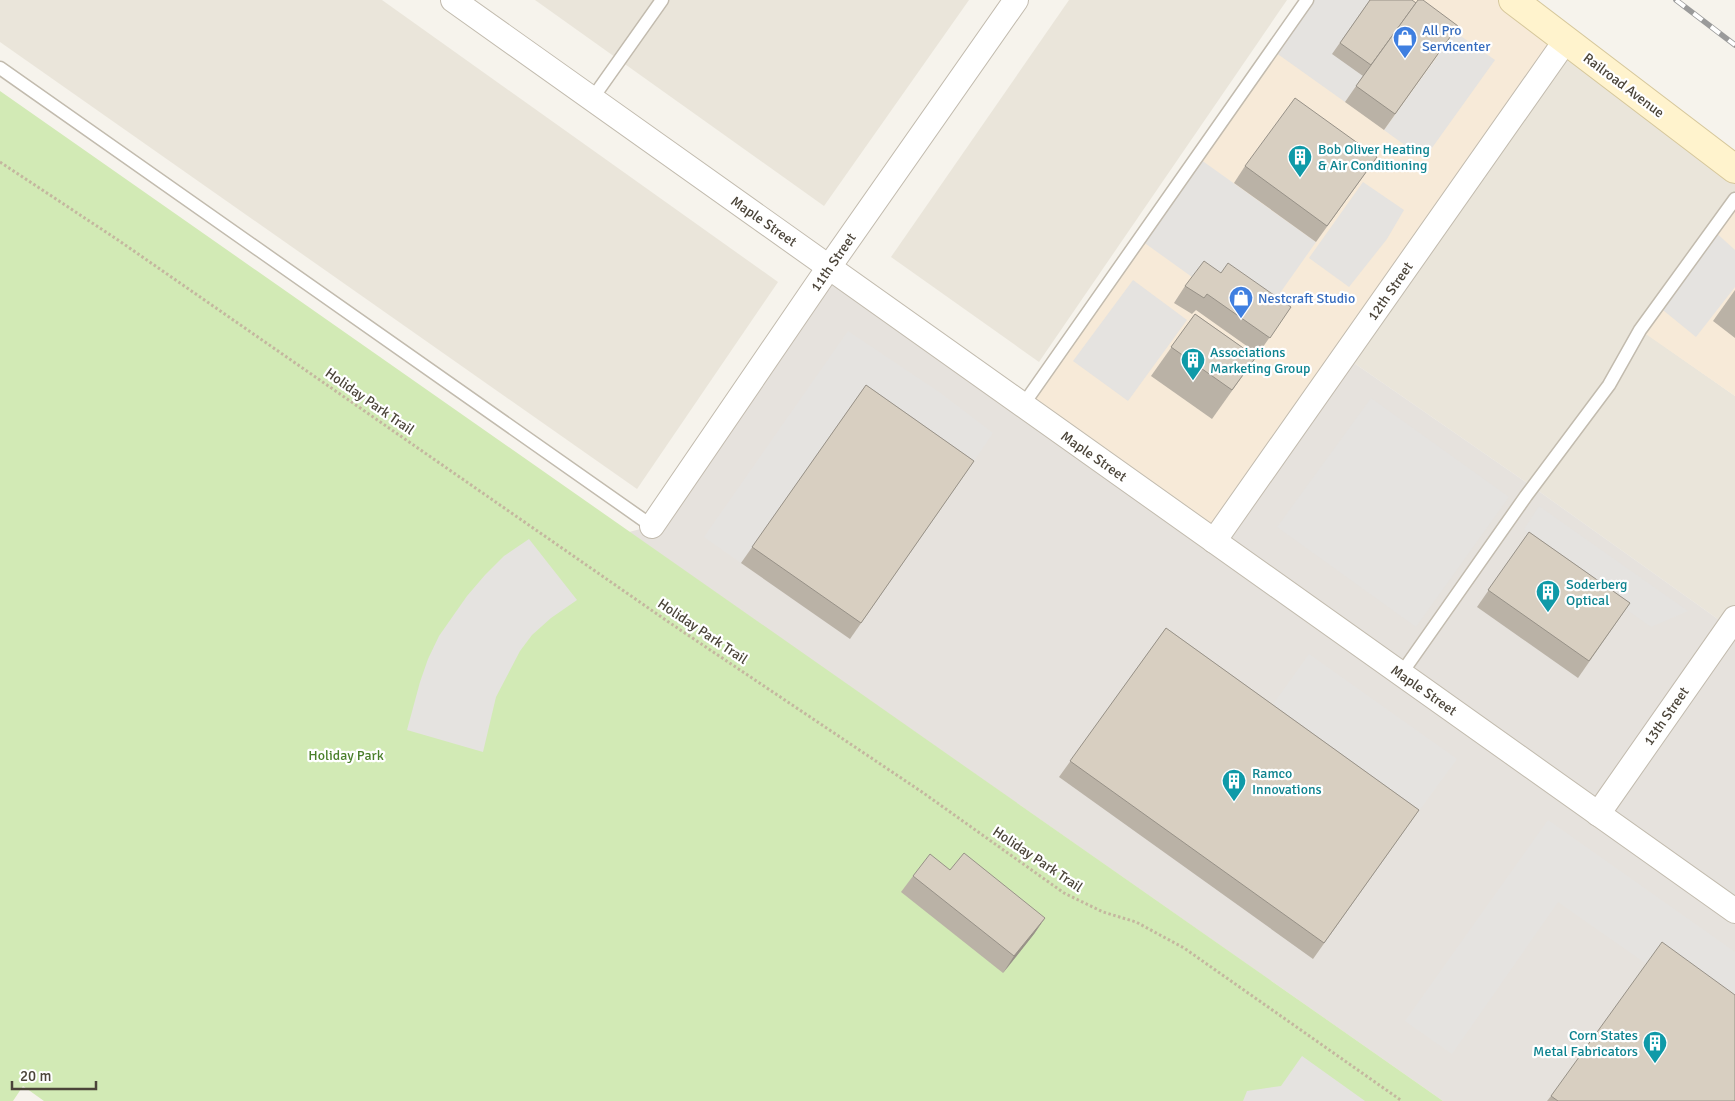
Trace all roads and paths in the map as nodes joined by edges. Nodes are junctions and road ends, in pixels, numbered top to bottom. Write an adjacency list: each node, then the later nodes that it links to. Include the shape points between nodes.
1 (453, 0): 8 (street, Maple Street)
2 (662, 0): 8 (lane)
3 (1016, 0): 12 (street, 11th Street)
4 (1307, 0): 13 (lane)
5 (1513, 0): 6 (main road, Railroad Avenue)
6 (1566, 40): 10 (main road, Railroad Avenue); 15 (street, 12th Street)
7 (0, 68): 14 (lane)
8 (592, 98): 12 (street, Maple Street)
9 (0, 162): 20 (path, Holiday Park Trail, via 118,240 670,623 922,792 1064,893 1103,912 1136,922 1184,948)
10 (1735, 169)
11 (1735, 200): 17 (lane, via 1640,330 1609,385 1526,496)
12 (829, 267): 13 (street, Maple Street); 14 (street, 11th Street)
13 (1023, 405): 15 (street, Maple Street)
14 (652, 526)
15 (1214, 541): 17 (street, Maple Street)
16 (1735, 618): 18 (street, 13th Street)
17 (1401, 674): 18 (street, Maple Street)
18 (1598, 814): 19 (street, Maple Street)
19 (1735, 911)
20 (1402, 1101)

